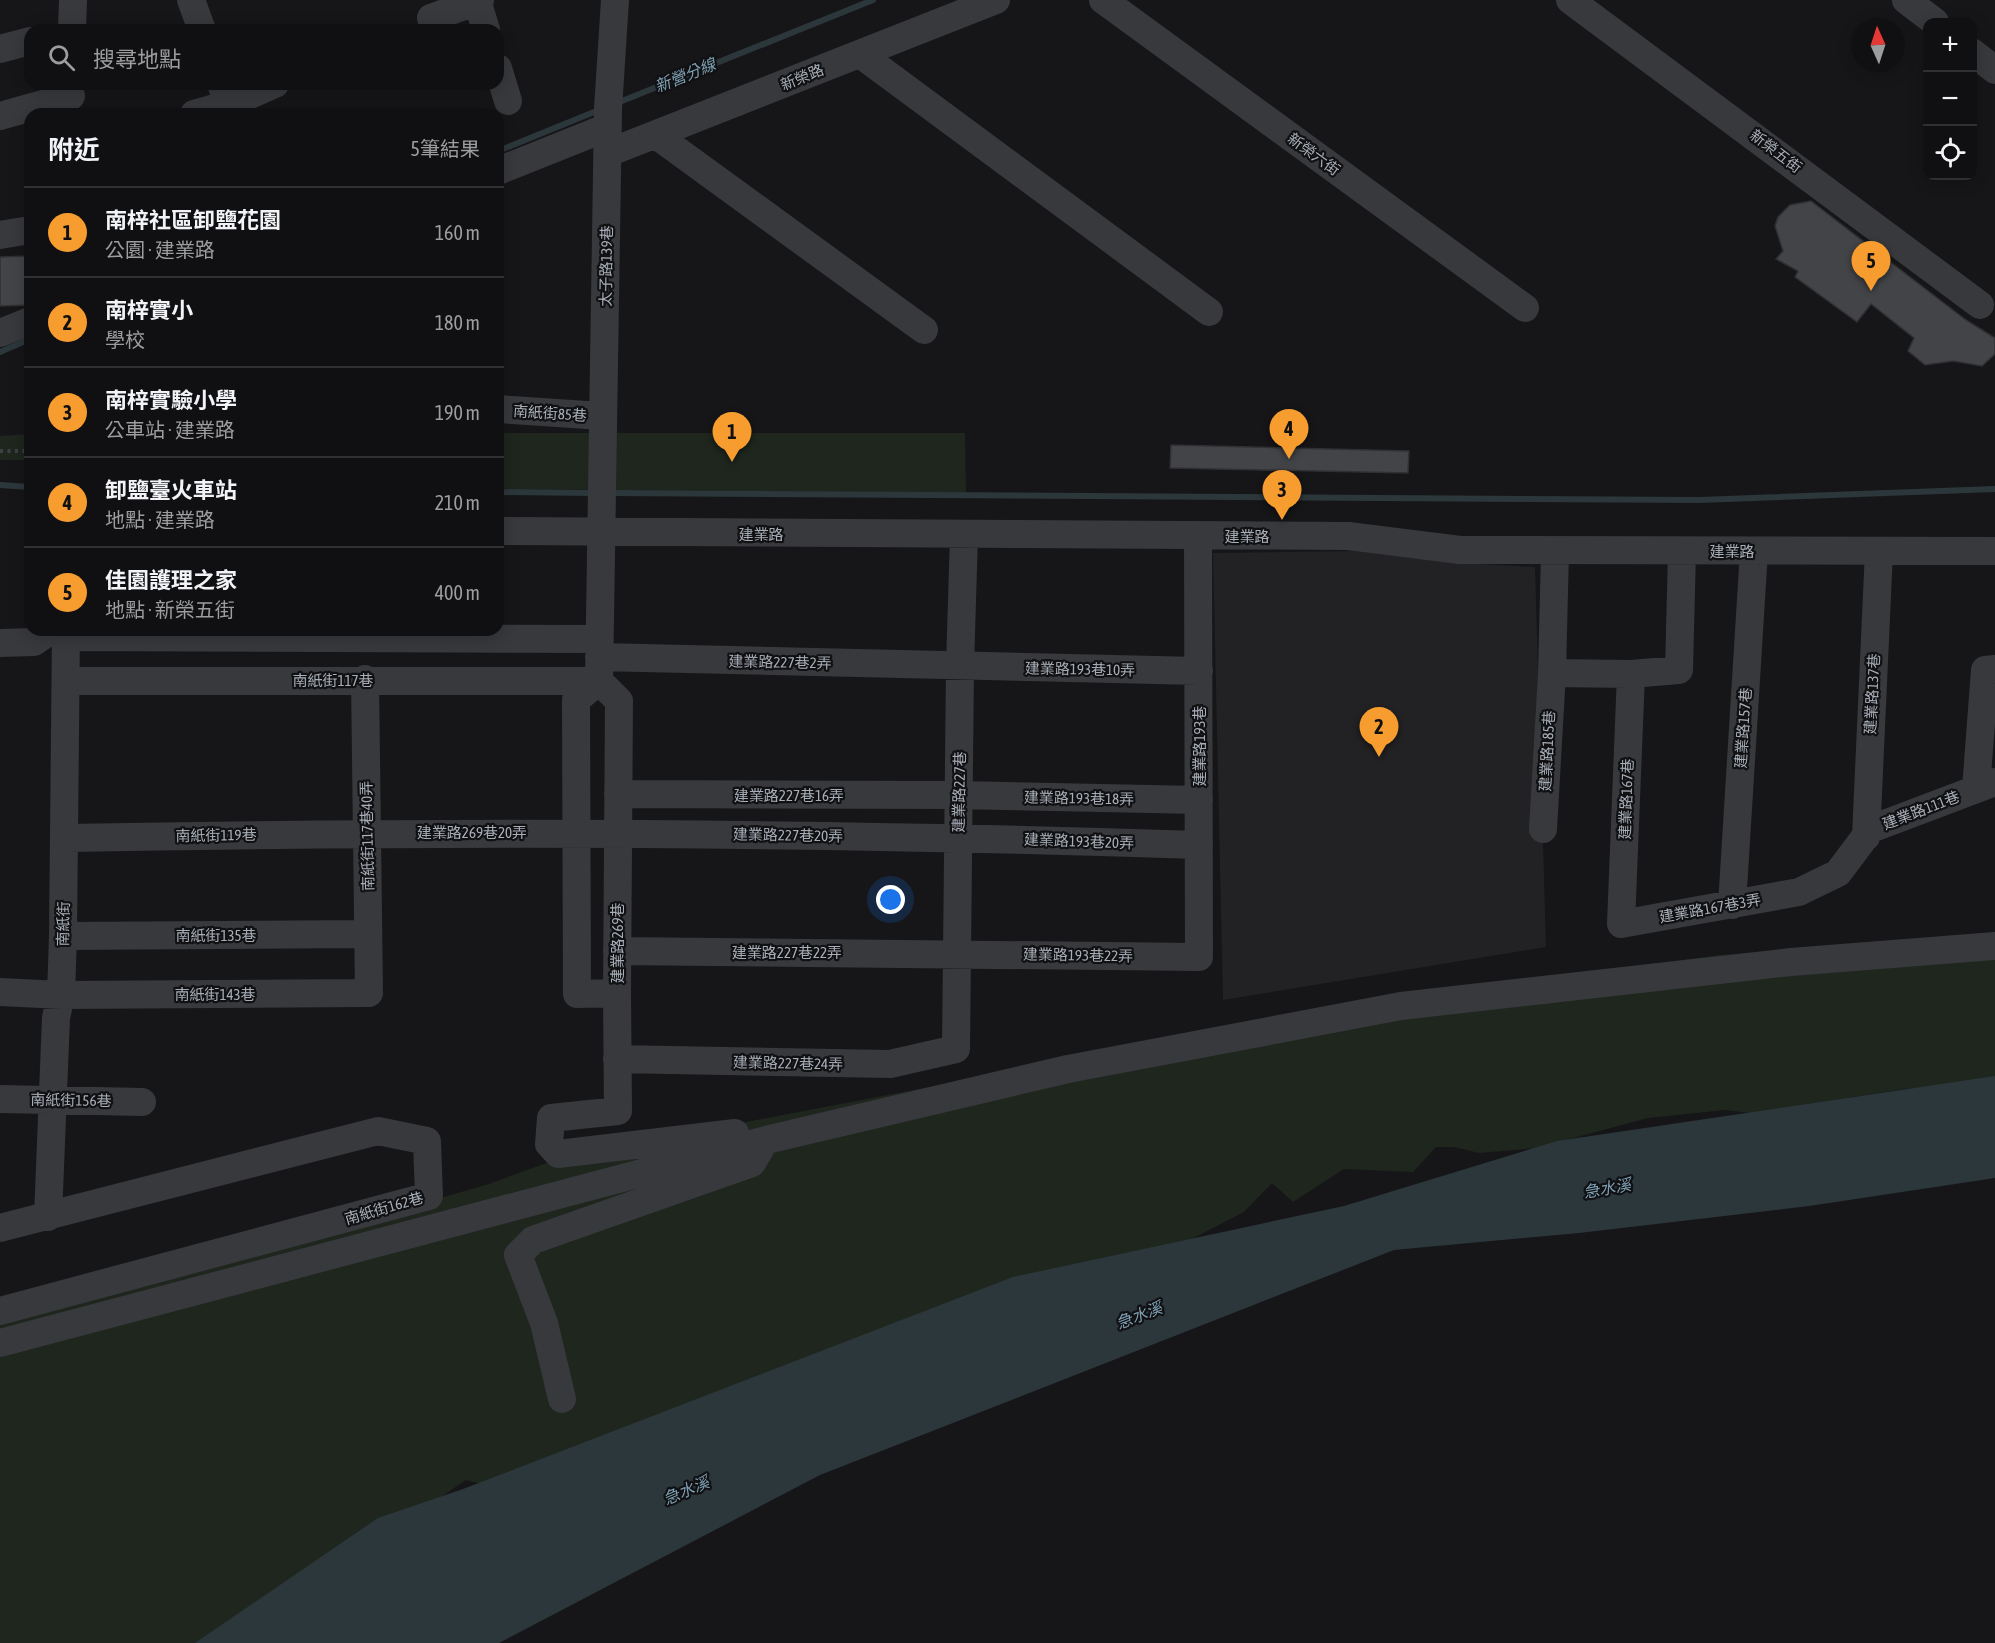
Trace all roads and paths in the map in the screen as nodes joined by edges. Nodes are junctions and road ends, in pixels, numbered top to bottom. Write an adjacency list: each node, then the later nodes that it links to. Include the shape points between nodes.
1 (73, 0): 11 (street)
2 (191, 0): 12 (street)
3 (478, 0): 9 (street); 13 (street)
4 (615, 0): 28 (street, 太子路139巷)
5 (996, 0): 16 (street, 新榮路)
6 (1103, 0): 34 (street, 新榮六街)
7 (1570, 0): 33 (street, 新榮五街)
8 (1906, 0): 10 (street)
9 (431, 18)
10 (1930, 18)
11 (72, 24)
12 (200, 24)
13 (484, 24)
14 (24, 42): 15 (street)
15 (0, 49)
16 (860, 54): 29 (street, 新榮路); 35 (street)
17 (1977, 56): 18 (street)
18 (1995, 70)
19 (504, 88): 23 (street)
20 (245, 90): 21 (street)
21 (225, 94): 25 (street)
22 (71, 98): 24 (street)
23 (508, 102)
24 (32, 108)
25 (203, 108)
26 (24, 110): 27 (street)
27 (0, 116)
28 (608, 130): 29 (street, 新榮路); 30 (street, 新榮路); 40 (street, 太子路139巷)
29 (656, 135): 37 (street)
30 (504, 169)
31 (24, 231): 32 (street)
32 (0, 236)
33 (1980, 305)
34 (1525, 308)
35 (1209, 312)
36 (24, 323): 38 (street)
37 (924, 330)
38 (0, 333)
39 (504, 409): 40 (street, 南紙街85巷)
40 (602, 417): 44 (street, 太子路139巷)
41 (0, 451): 42 (path)
42 (24, 451)
43 (504, 531): 44 (street, 建業路)
44 (599, 533): 45 (street, 建業路); 56 (street)
45 (964, 535): 46 (street, 建業路); 57 (street, 建業路227巷)
46 (1198, 536): 51 (street, 建業路, via 1348,536 1460,550); 59 (street, 建業路193巷)
47 (1682, 551): 48 (street, 建業路); 51 (street, 建業路); 61 (street, via 1679,670)
48 (1754, 551): 49 (street, 建業路); 77 (street, 建業路157巷)
49 (1879, 551): 50 (street, 建業路); 73 (street, 建業路137巷)
50 (1995, 551)
51 (1555, 552): 60 (street)
52 (50, 636): 55 (street, via 34,642)
53 (61, 636): 63 (street, 南紙街)
54 (141, 636): 56 (street)
55 (0, 643)
56 (599, 659): 57 (street, 建業路227巷2弄); 62 (street, 南紙街117巷); 65 (street, 建業路269巷, via 619,701); 70 (street, 建業路269巷, via 576,700)
57 (960, 667): 59 (street, 建業路193巷10弄); 66 (street, 建業路227巷)
58 (1995, 669): 64 (street, via 1985,670)
59 (1199, 671): 67 (street, 建業路193巷)
60 (1552, 673): 61 (street); 68 (street, 建業路185巷)
61 (1631, 674): 78 (street, 建業路167巷)
62 (365, 679): 63 (street, 南紙街117巷); 69 (street, 南紙街117巷40弄)
63 (66, 681): 74 (street, 南紙街)
64 (1985, 785): 73 (street, 建業路111巷, via 1871,830)
65 (618, 794): 66 (street, 建業路227巷16弄); 71 (street, 建業路269巷)
66 (959, 795): 67 (street, 建業路193巷18弄); 72 (street, 建業路227巷)
67 (1199, 800): 75 (street, 建業路193巷)
68 (1543, 829)
69 (367, 832): 70 (street, 建業路269巷20弄); 74 (street, 南紙街119巷); 79 (street, 南紙街117巷40弄)
70 (577, 832): 71 (street, 建業路269巷20弄); 87 (street, 建業路269巷, via 577,994)
71 (618, 833): 72 (street, 建業路227巷20弄); 82 (street, 建業路269巷)
72 (958, 837): 75 (street, 建業路193巷20弄); 83 (street, 建業路227巷)
73 (1866, 837): 76 (street, 建業路111巷, via 1838,873)
74 (65, 838): 80 (street, 南紙街)
75 (1199, 845): 84 (street, 建業路193巷)
76 (1798, 892): 77 (street, 建業路167巷3弄)
77 (1732, 905): 78 (street, 建業路167巷3弄)
78 (1621, 924)
79 (368, 934): 80 (street, 南紙街135巷); 86 (street, 南紙街117巷40弄)
80 (63, 936): 88 (street, 南紙街)
81 (1995, 946): 94 (street, via 1791,962 1401,1006 1068,1069)
82 (617, 951): 83 (street, 建業路227巷22弄); 87 (street, 建業路269巷)
83 (957, 953): 84 (street, 建業路193巷22弄); 89 (street, 建業路227巷)
84 (1199, 957)
85 (0, 992): 88 (street, 南紙街143巷)
86 (369, 993): 88 (street, 南紙街143巷)
87 (617, 993): 90 (street)
88 (61, 995): 92 (street, 南紙街, via 56,1018)
89 (956, 1049): 90 (street, 建業路227巷24弄, via 890,1064)
90 (617, 1059): 94 (street, via 618,1111 551,1118 549,1144 558,1154 753,1131)
91 (0, 1099): 92 (street, 南紙街156巷)
92 (53, 1100): 93 (street, 南紙街156巷); 95 (street, 南紙街)
93 (142, 1102)
94 (766, 1140): 98 (street); 99 (street, via 753,1163 533,1240 518,1255 544,1323)
95 (48, 1217): 96 (street, 南紙街162巷); 97 (street, 南紙街162巷, via 378,1131 427,1141 429,1196)
96 (0, 1228)
97 (0, 1311)
98 (0, 1343)
99 (562, 1399)

